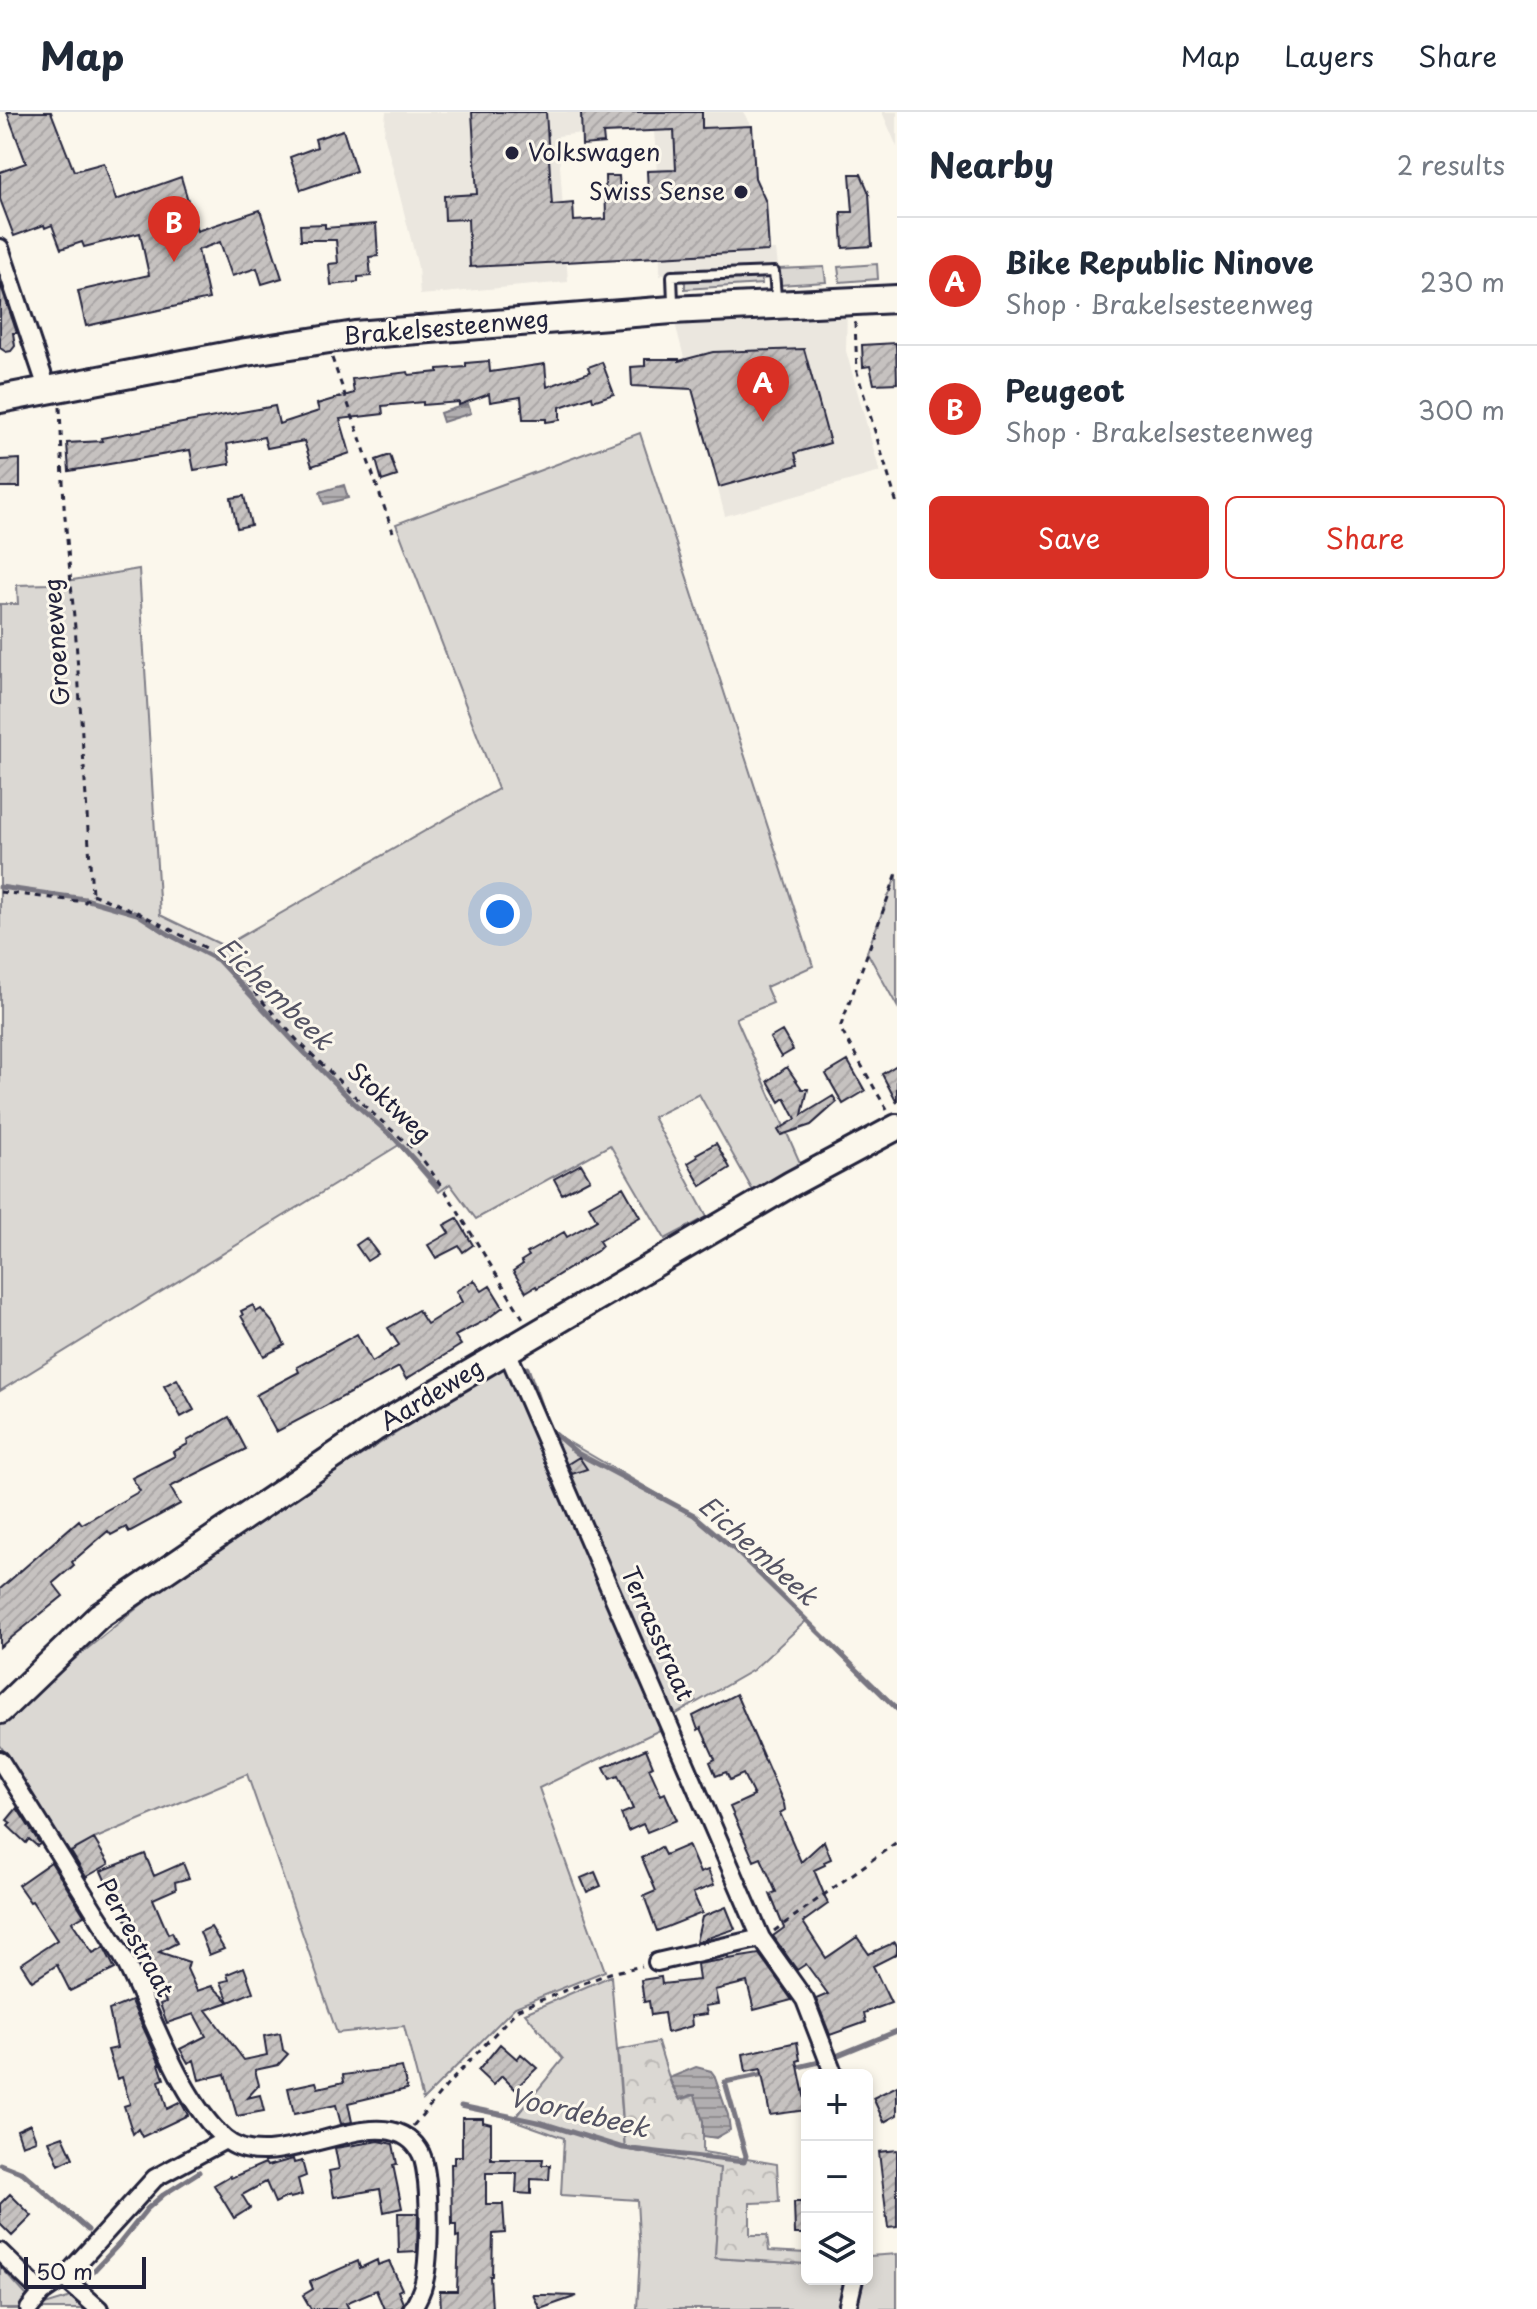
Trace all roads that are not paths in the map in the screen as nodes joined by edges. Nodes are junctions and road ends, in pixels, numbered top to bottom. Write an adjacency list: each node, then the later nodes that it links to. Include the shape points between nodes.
1 (0, 248): 4 (street)
2 (897, 290): 4 (main road, Brakelsesteenweg, via 441,316 249,340)
3 (897, 299): 4 (main road, Brakelsesteenweg, via 458,325 326,339)
4 (51, 382): 5 (main road, Brakelsesteenweg); 6 (main road, Brakelsesteenweg)
5 (0, 387)
6 (0, 399)
7 (897, 1127): 8 (street, Aardeweg)
8 (507, 1351): 9 (street, Aardeweg, via 374,1429 99,1616); 11 (street, Terrasstraat)
9 (0, 1711)
10 (0, 1760): 14 (street, Perrestraat, via 123,1959 189,2095)
11 (761, 1938): 12 (street); 13 (street, Terrasstraat, via 805,2000)
12 (657, 1962)
13 (832, 2069)
14 (225, 2140): 16 (street, via 155,2178); 21 (street, via 261,2150 385,2128 419,2148 426,2168 427,2266)
15 (0, 2252): 18 (street)
16 (64, 2278): 18 (street); 20 (street)
17 (853, 2285): 22 (street)
18 (42, 2293): 19 (street)
19 (29, 2309)
20 (99, 2309)
21 (412, 2309)
22 (847, 2309)

